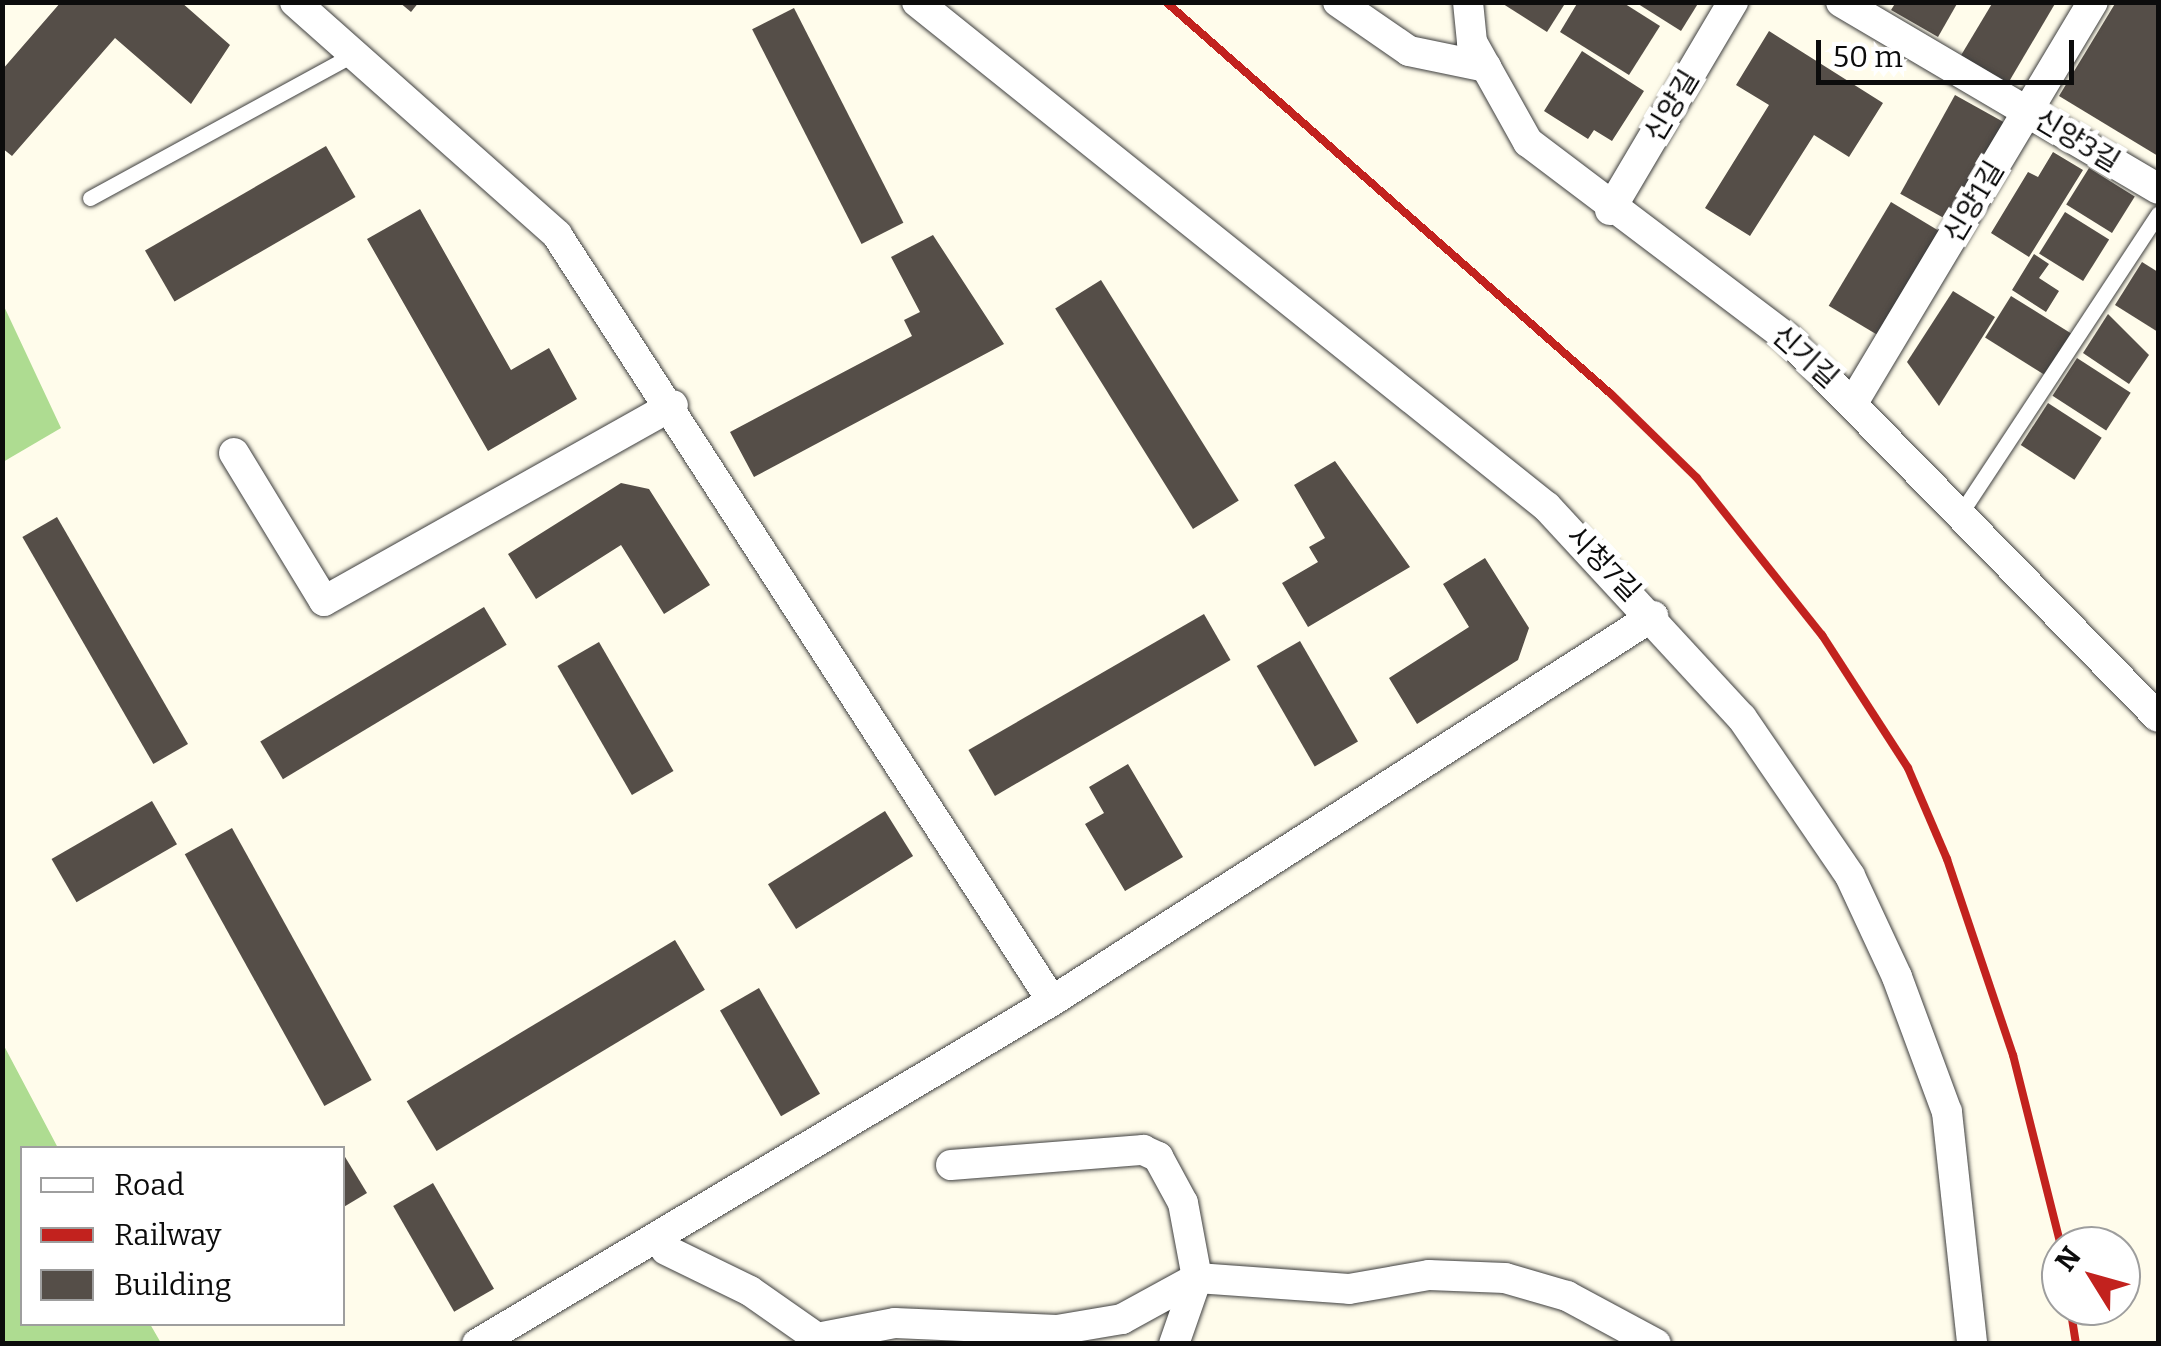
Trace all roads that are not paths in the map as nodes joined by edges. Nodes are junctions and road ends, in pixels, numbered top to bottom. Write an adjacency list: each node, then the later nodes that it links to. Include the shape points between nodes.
1 (295, 2): 8 (street)
2 (918, 2): 19 (street, 시청7길, via 1291,293 1547,507)
3 (1338, 2): 9 (street, via 1409,51)
4 (1468, 2): 9 (street, 신기길, via 1472,42)
5 (1734, 2): 13 (street, 신양길)
6 (1840, 2): 10 (street, 신양3길)
7 (2093, 2): 10 (street, 신양1길)
8 (354, 54): 12 (lane); 16 (street, via 557,235)
9 (1486, 67): 13 (street, 신기길, via 1528,142)
10 (2028, 111): 11 (street, 신양3길); 15 (street, 신양1길)
11 (2158, 189)
12 (90, 198)
13 (1610, 210): 15 (street, 신기길, via 1788,338)
14 (2158, 214): 18 (lane)
15 (1854, 401): 18 (street, 신기길)
16 (673, 404): 17 (street, via 324,601); 21 (street)
17 (234, 453)
18 (1962, 511): 20 (street, 신기길)
19 (1653, 616): 21 (street); 25 (street, 시청7길, via 1742,718 1850,876 1897,977 1946,1112)
20 (2158, 718)
21 (1052, 1001): 26 (street)
22 (951, 1165): 24 (street, via 1143,1150 1158,1157 1184,1203)
23 (666, 1250): 24 (street, via 750,1290 818,1338 895,1323 1058,1330 1106,1322)
24 (1197, 1278): 27 (street); 28 (street, via 1349,1288 1429,1275 1504,1278 1567,1296)
25 (1963, 1342)
26 (477, 1344)
27 (1174, 1344)
28 (1656, 1344)

